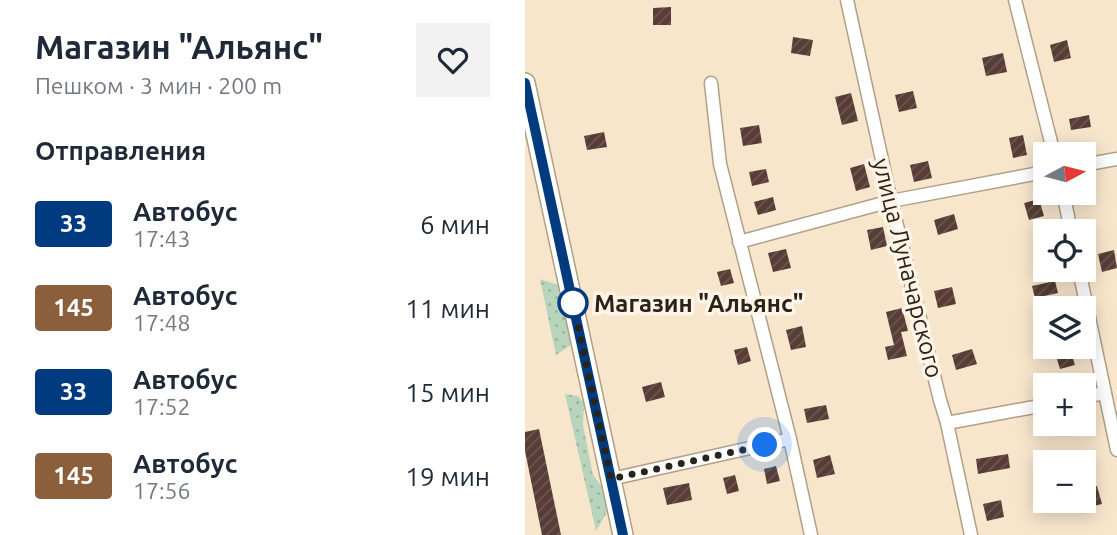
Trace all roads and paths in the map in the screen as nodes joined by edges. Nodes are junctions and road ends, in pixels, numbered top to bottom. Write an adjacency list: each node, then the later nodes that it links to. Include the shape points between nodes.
1 (847, 0): 9 (street, улица Луначарского)
2 (1015, 0): 5 (street)
3 (525, 83): 17 (street)
4 (711, 83): 10 (street, via 720,164)
5 (1051, 142)
6 (1117, 159): 7 (street)
7 (1096, 163)
8 (1033, 174): 9 (street)
9 (891, 201): 10 (street); 14 (street, улица Луначарского)
10 (739, 242): 15 (street)
11 (1082, 282): 12 (street)
12 (1109, 387): 16 (street)
13 (1033, 407): 14 (street)
14 (947, 423): 20 (street, улица Луначарского)
15 (790, 439): 17 (street); 19 (street)
16 (1117, 450)
17 (611, 479): 18 (street)
18 (623, 535)
19 (811, 535)
20 (971, 535)

